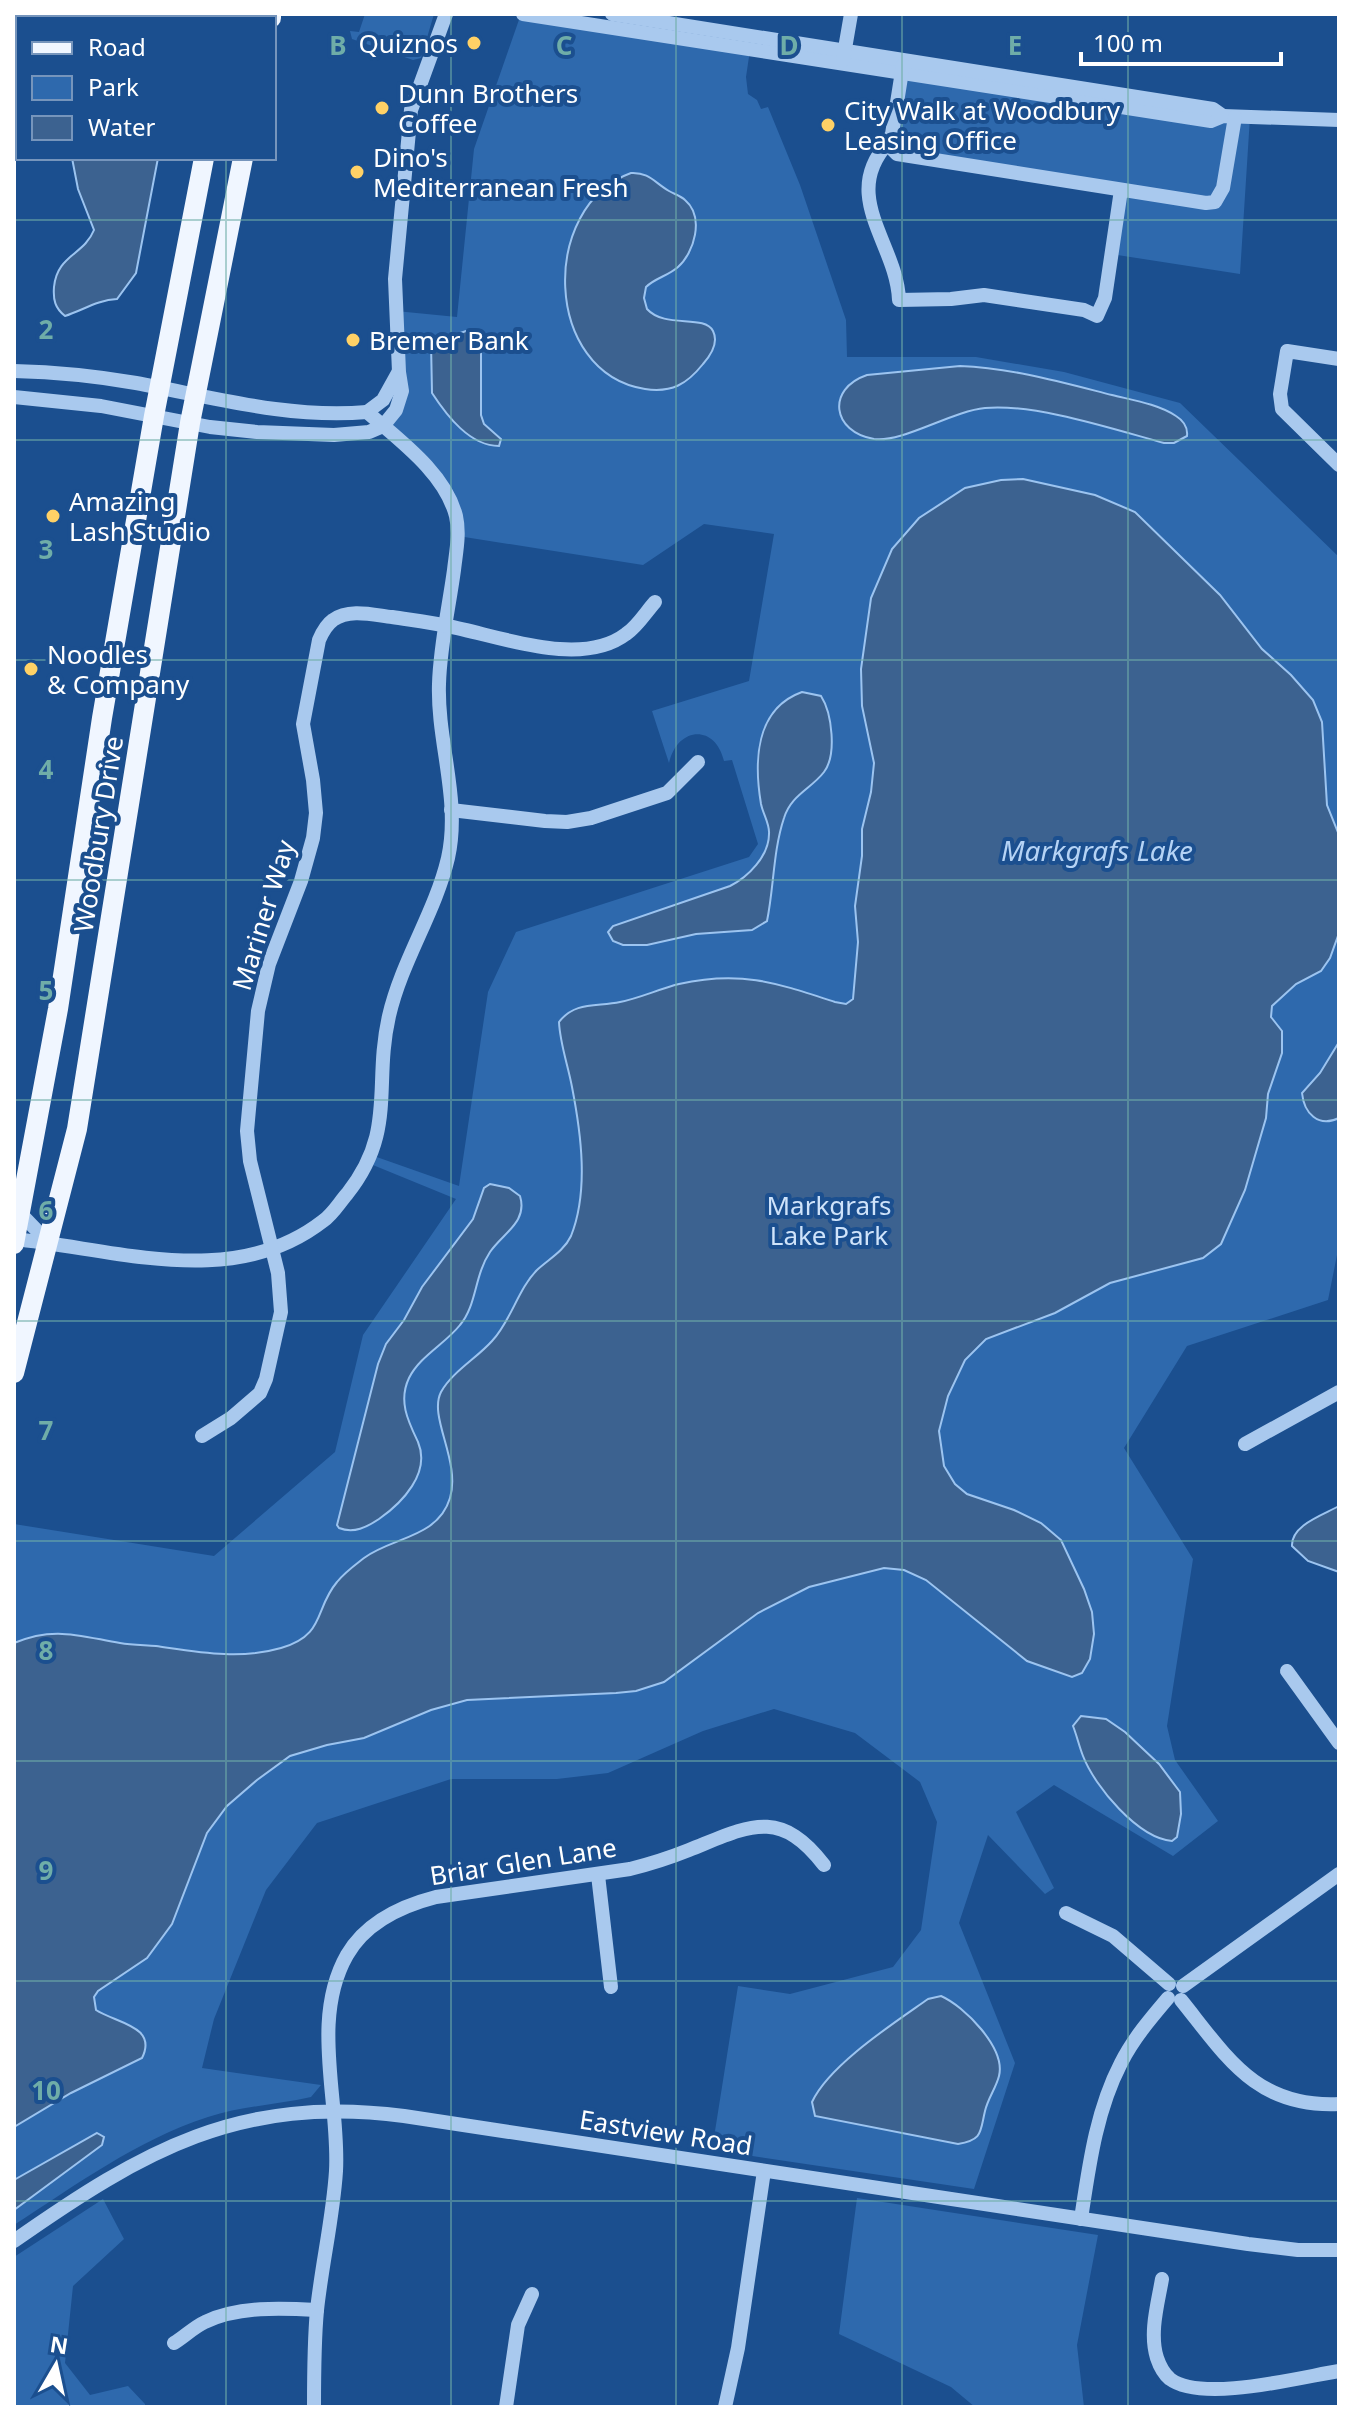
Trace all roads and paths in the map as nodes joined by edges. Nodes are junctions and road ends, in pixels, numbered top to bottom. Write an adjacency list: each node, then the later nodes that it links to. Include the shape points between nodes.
1 (446, 14): 15 (street, via 410,115 395,274)
2 (523, 14): 5 (street)
3 (612, 14): 5 (street)
4 (851, 14): 5 (street)
5 (843, 58): 6 (street)
6 (902, 67): 7 (street, via 1211,121); 9 (street)
7 (1229, 116): 8 (street); 12 (street, via 1223,188 1215,202)
8 (1339, 120)
9 (887, 144): 12 (street, via 903,156); 12 (street, via 871,169 868,193 899,300 984,295 1097,316 1104,301)
10 (204, 160): 16 (main road, Woodbury Drive)
11 (243, 160): 17 (main road, Woodbury Drive)
12 (1121, 190)
13 (1339, 359): 23 (street, via 1287,351 1280,398 1284,411)
14 (14, 371): 16 (street)
15 (399, 372): 19 (street, via 383,400); 22 (street, via 401,396)
16 (160, 388): 17 (street); 20 (main road, Woodbury Drive)
17 (196, 396): 19 (street, via 307,413); 21 (main road, Woodbury Drive)
18 (14, 397): 20 (street)
19 (367, 412): 22 (street)
20 (154, 416): 21 (street); 28 (main road, Woodbury Drive, via 58,1009)
21 (190, 423): 22 (street, via 320,435); 30 (main road, Woodbury Drive, via 85,1089)
22 (383, 426): 25 (street, via 439,482 455,512 458,536)
23 (1339, 465)
24 (655, 602): 25 (street, Mariner Way, via 627,634 587,648 546,648)
25 (447, 625): 27 (street, via 439,711); 31 (street, Mariner Way, via 350,614 334,619 319,640 303,724 316,813 313,838 269,964 258,1011 249,1104 250,1161)
26 (698, 762): 27 (street, via 667,793 591,818 545,821)
27 (451, 810): 31 (street, via 448,855 389,1016 380,1120 370,1160 326,1219)
28 (18, 1214): 29 (main road, Woodbury Drive); 30 (street)
29 (14, 1241): 30 (street)
30 (48, 1242): 31 (street, via 207,1262); 32 (main road, Woodbury Drive)
31 (273, 1248): 34 (street, Mariner Way, via 281,1312 266,1379 248,1406)
32 (14, 1373)
33 (1339, 1392): 35 (street)
34 (202, 1436)
35 (1245, 1444)
36 (1287, 1671): 37 (street)
37 (1339, 1743)
38 (824, 1865): 40 (street, Briar Glen Lane, via 791,1833 753,1826 660,1861)
39 (1339, 1874): 43 (street)
40 (598, 1875): 42 (street); 45 (street, Briar Glen Lane, via 423,1901 388,1915 365,1934 348,1955 332,1998)
41 (1066, 1913): 43 (street, via 1130,1948)
42 (611, 1987)
43 (1176, 1992): 44 (street, via 1234,2066 1264,2090 1295,2101); 47 (street, via 1139,2034 1111,2085 1095,2136)
44 (1339, 2104)
45 (334, 2111): 46 (street, Eastview Road, via 404,2116); 48 (street, Eastview Road, via 259,2118 172,2145 131,2165); 52 (street, Briar Glen Lane, via 334,2192)
46 (764, 2171): 47 (street, Eastview Road); 55 (street)
47 (1081, 2219): 49 (street, Eastview Road, via 1265,2247)
48 (14, 2241)
49 (1339, 2250)
50 (1162, 2279): 54 (street, via 1154,2343 1170,2379 1210,2388 1235,2387)
51 (532, 2294): 57 (street, via 518,2325)
52 (317, 2310): 53 (street, via 231,2314 205,2322); 56 (street, Briar Glen Lane)
53 (174, 2343)
54 (1339, 2371)
55 (731, 2405)
56 (314, 2407)
57 (506, 2407)

